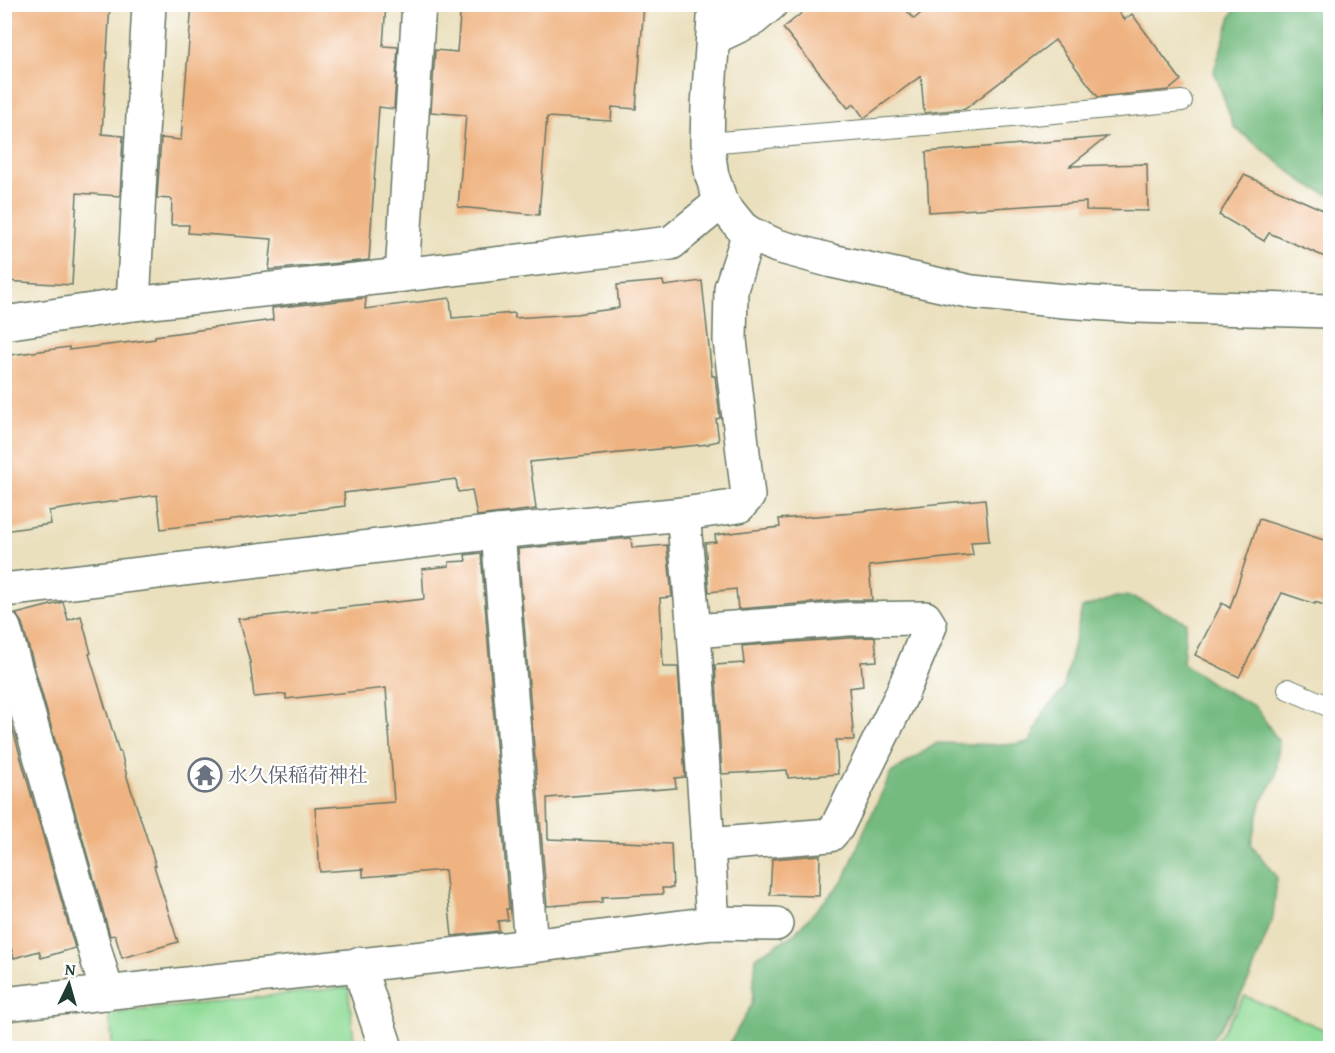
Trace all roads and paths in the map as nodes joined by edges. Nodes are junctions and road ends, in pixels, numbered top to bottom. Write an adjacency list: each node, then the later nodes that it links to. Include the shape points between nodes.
1 (149, 4): 11 (street)
2 (419, 4): 10 (street)
3 (716, 4): 5 (street)
4 (771, 4): 5 (street, via 753,19)
5 (713, 38): 7 (street)
6 (1182, 101): 7 (lane)
7 (707, 143): 8 (street)
8 (721, 202): 9 (street); 10 (street, via 671,243)
9 (749, 233): 12 (street, via 777,246 832,261 972,292 1136,306); 14 (street, via 731,288 730,340 748,496 739,506)
10 (402, 275): 11 (street)
11 (133, 304): 13 (street)
12 (1330, 311)
13 (4, 323)
14 (683, 514): 15 (street); 18 (street)
15 (498, 532): 16 (street); 24 (street)
16 (4, 590)
17 (4, 628): 26 (street)
18 (694, 631): 21 (street); 21 (street, via 848,619 925,618 930,626 896,706 830,835)
19 (1288, 689): 20 (lane)
20 (1330, 707)
21 (707, 845): 22 (street)
22 (713, 923): 23 (street); 24 (street)
23 (776, 924)
24 (531, 946): 25 (street)
25 (358, 964): 26 (street); 28 (street)
26 (106, 993): 27 (street)
27 (4, 1004)
28 (386, 1048)

